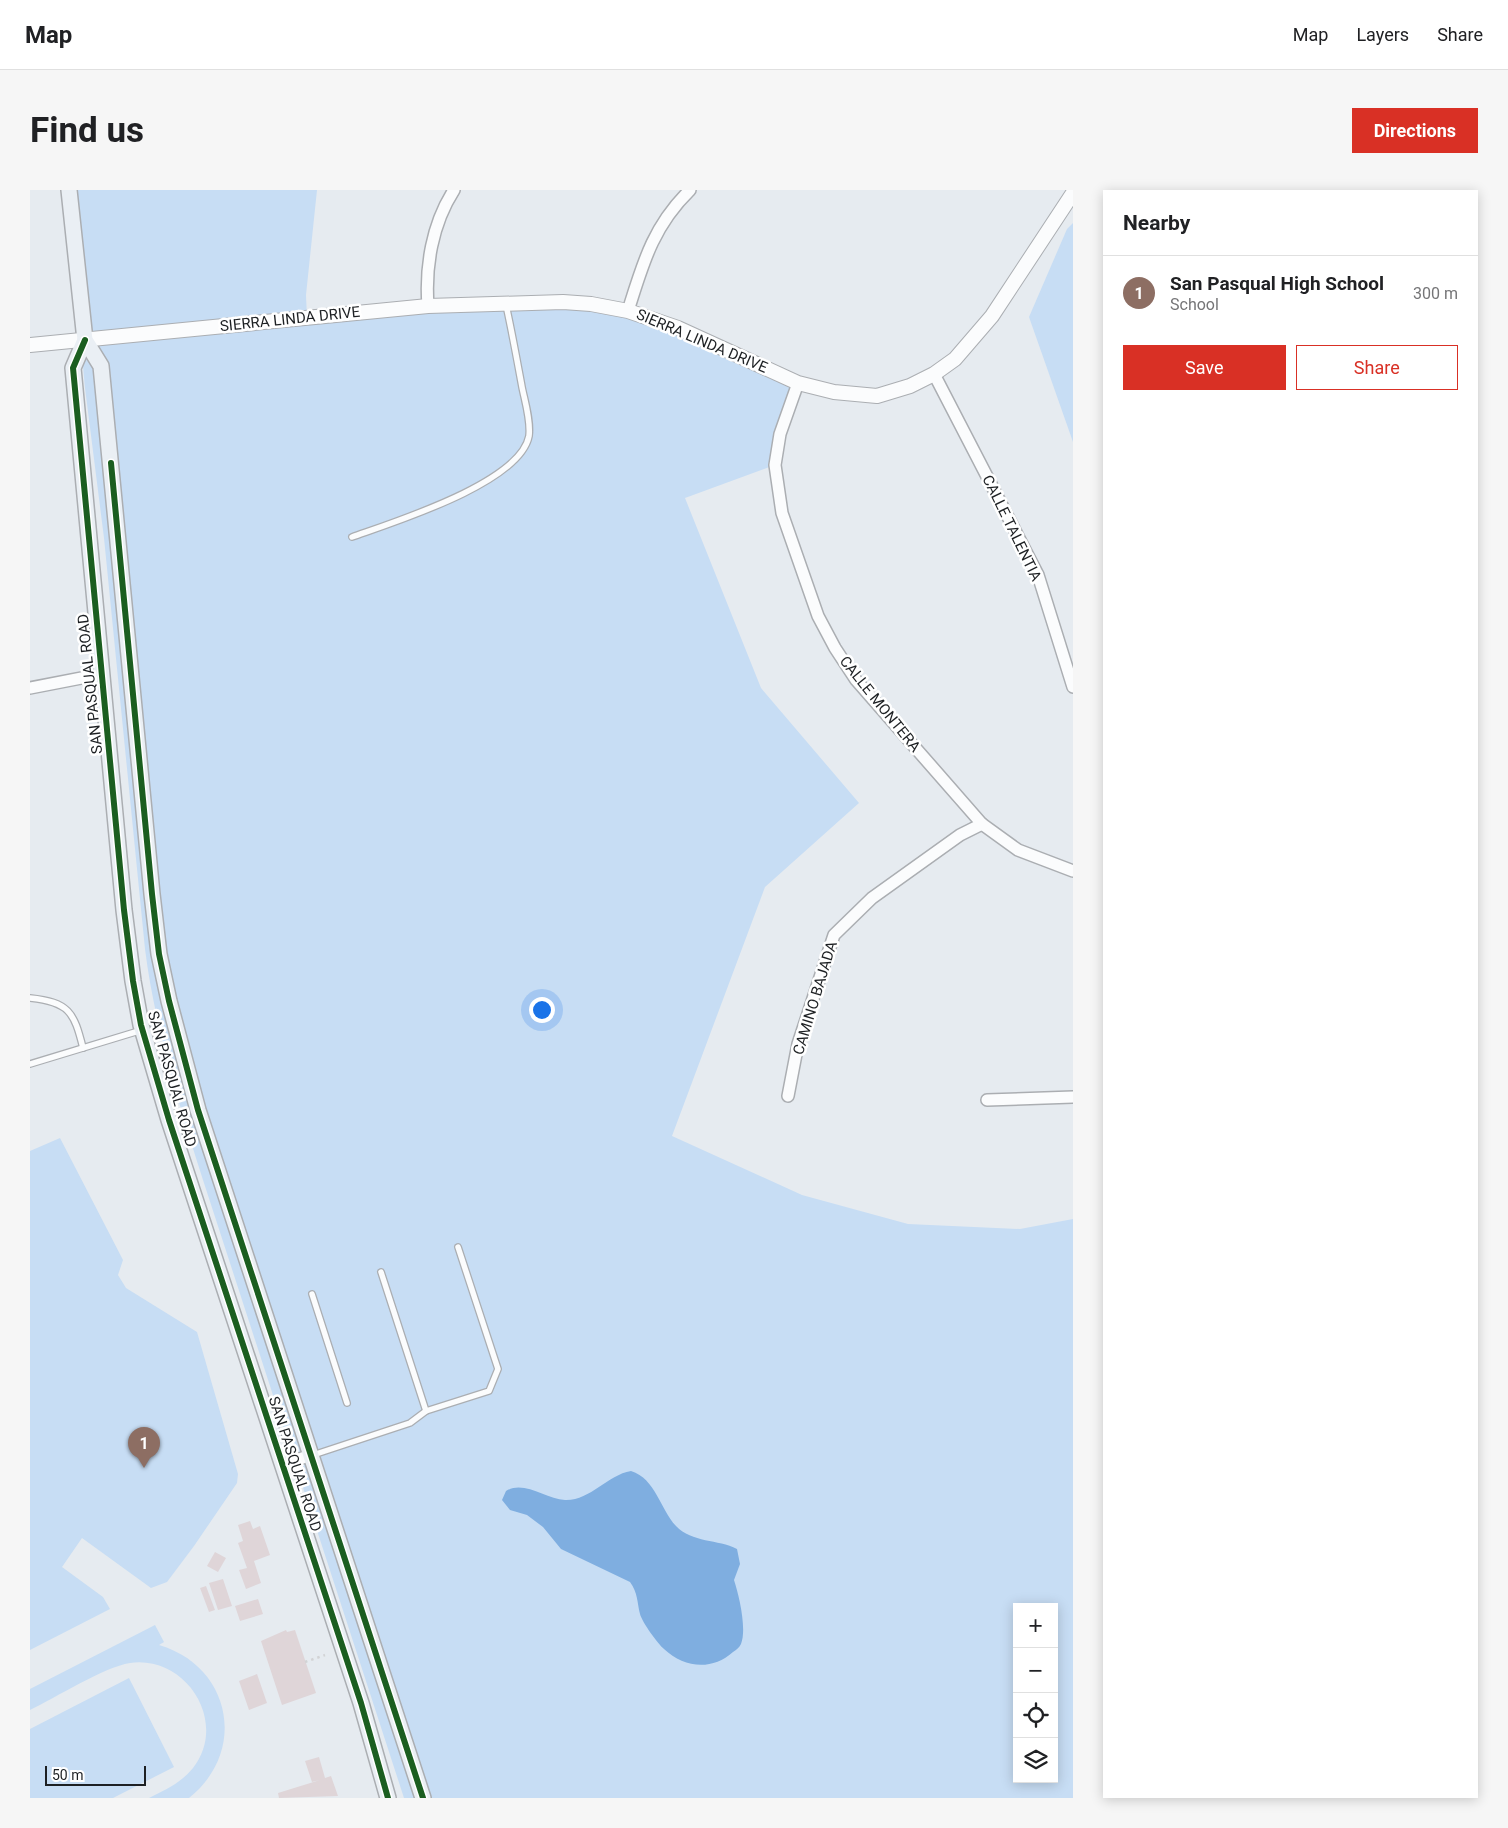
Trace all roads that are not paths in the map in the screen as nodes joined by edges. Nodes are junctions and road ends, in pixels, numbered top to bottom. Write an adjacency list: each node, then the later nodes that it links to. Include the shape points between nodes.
1 (69, 190): 8 (main road, SAN PASQUAL ROAD)
2 (454, 190): 6 (street, via 430,250 426,280)
3 (690, 190): 7 (street, via 660,226 649,247)
4 (1073, 193): 10 (street, SIERRA LINDA DRIVE, via 992,316 955,359)
5 (506, 304): 6 (street, SIERRA LINDA DRIVE); 7 (street, SIERRA LINDA DRIVE, via 582,303); 12 (lane, via 528,414 529,435 523,452 509,466 482,483 422,511)
6 (428, 306): 8 (street, SIERRA LINDA DRIVE)
7 (628, 311): 11 (street, SIERRA LINDA DRIVE, via 678,328)
8 (85, 340): 9 (street, SIERRA LINDA DRIVE); 13 (main road, SAN PASQUAL ROAD, via 73,368); 30 (main road, SAN PASQUAL ROAD, via 101,366 152,884 165,982 202,1123)
9 (30, 345)
10 (934, 374): 11 (street, SIERRA LINDA DRIVE, via 910,386 876,396 834,392); 15 (street, CALLE TALENTIA, via 1038,575)
11 (798, 383): 16 (street, CALLE MONTERA, via 780,434 775,465 782,513 818,616 856,680)
12 (352, 537)
13 (102, 674): 14 (street); 19 (main road, SAN PASQUAL ROAD, via 124,910)
14 (30, 688)
15 (1073, 688)
16 (982, 824): 17 (street, CALLE MONTERA, via 1018,850); 22 (street, CAMINO BAJADA, via 960,834 872,898 834,935 798,1044)
17 (1073, 871)
18 (30, 998): 20 (lane, via 50,1000 66,1007 74,1016)
19 (142, 1030): 20 (lane); 31 (main road, SAN PASQUAL ROAD)
20 (83, 1048): 21 (lane)
21 (30, 1064)
22 (788, 1096)
23 (1073, 1097): 24 (street)
24 (988, 1100)
25 (458, 1247): 29 (lane, via 498,1369 488,1391)
26 (381, 1272): 29 (lane)
27 (312, 1294): 28 (lane)
28 (347, 1403)
29 (426, 1411): 30 (lane, via 410,1423)
30 (311, 1455): 31 (street); 33 (main road, SAN PASQUAL ROAD)
31 (282, 1465): 32 (main road, SAN PASQUAL ROAD)
32 (388, 1798)
33 (423, 1798)

